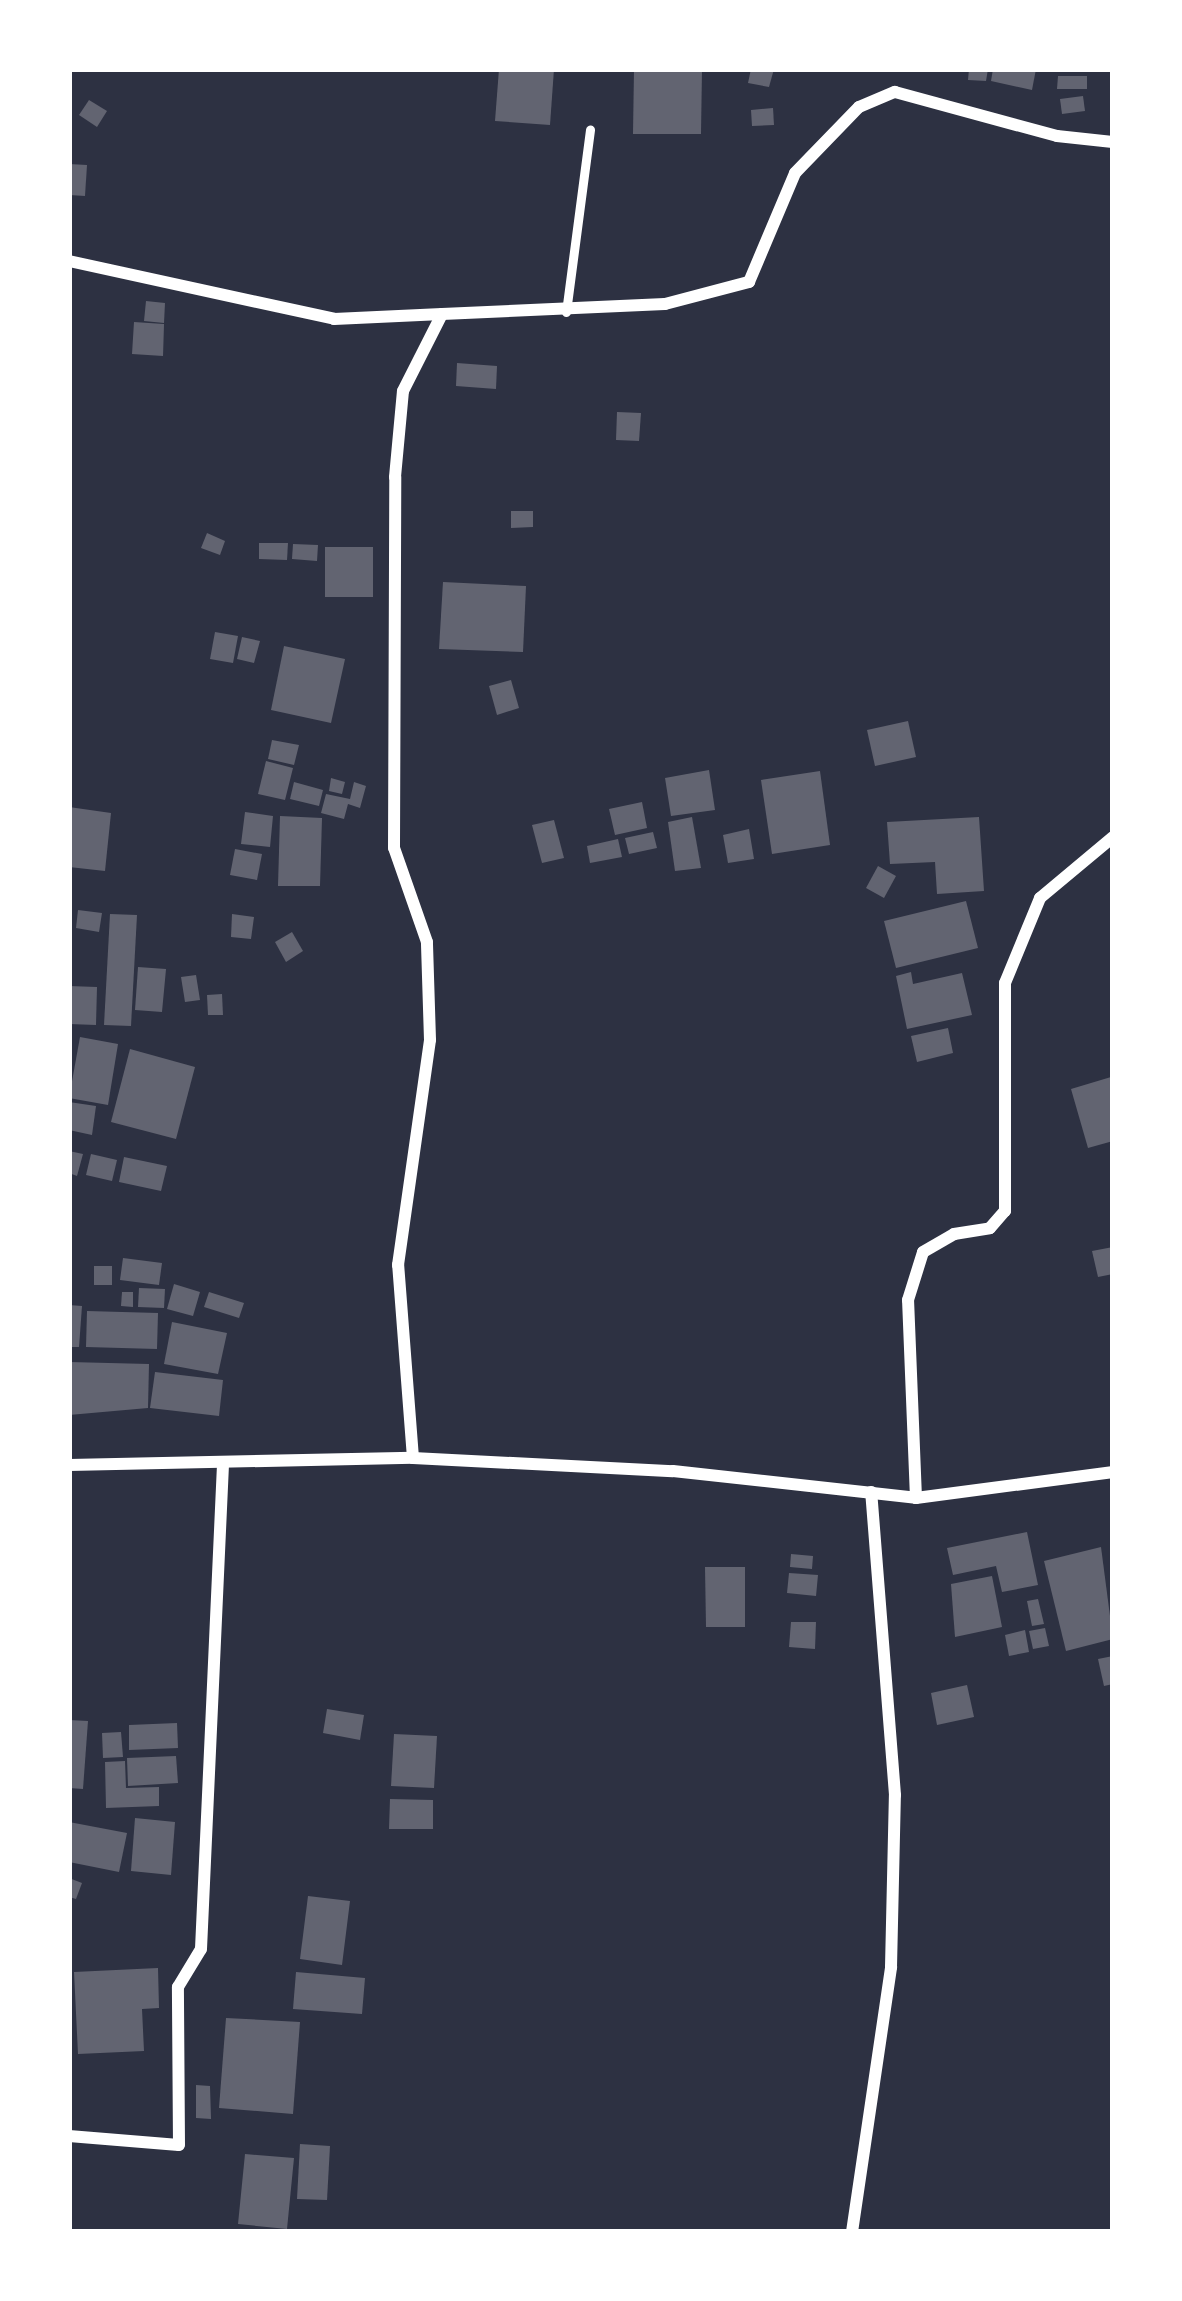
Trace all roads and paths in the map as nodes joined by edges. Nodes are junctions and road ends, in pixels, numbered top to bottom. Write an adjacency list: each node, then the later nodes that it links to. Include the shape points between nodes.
1 (590, 130): 4 (lane)
2 (1113, 142): 4 (street, via 1057,136 895,92 860,107 795,173 749,282 665,304)
3 (69, 261): 5 (street, via 334,319)
4 (566, 312): 5 (street)
5 (442, 314): 7 (street, via 403,391 395,477 394,848 427,942 429,1020 398,1265)
6 (1113, 837): 12 (street, via 1040,898 1005,983 1004,1211 989,1228 922,1252 908,1300)
7 (413, 1459): 8 (street); 11 (street, via 673,1471)
8 (223, 1464): 9 (street); 13 (street, via 201,1949 178,1988 178,2145)
9 (69, 1465)
10 (1113, 1472): 12 (street)
11 (872, 1492): 12 (street); 14 (street, via 895,1795 892,1967)
12 (916, 1498)
13 (69, 2136)
14 (852, 2232)

